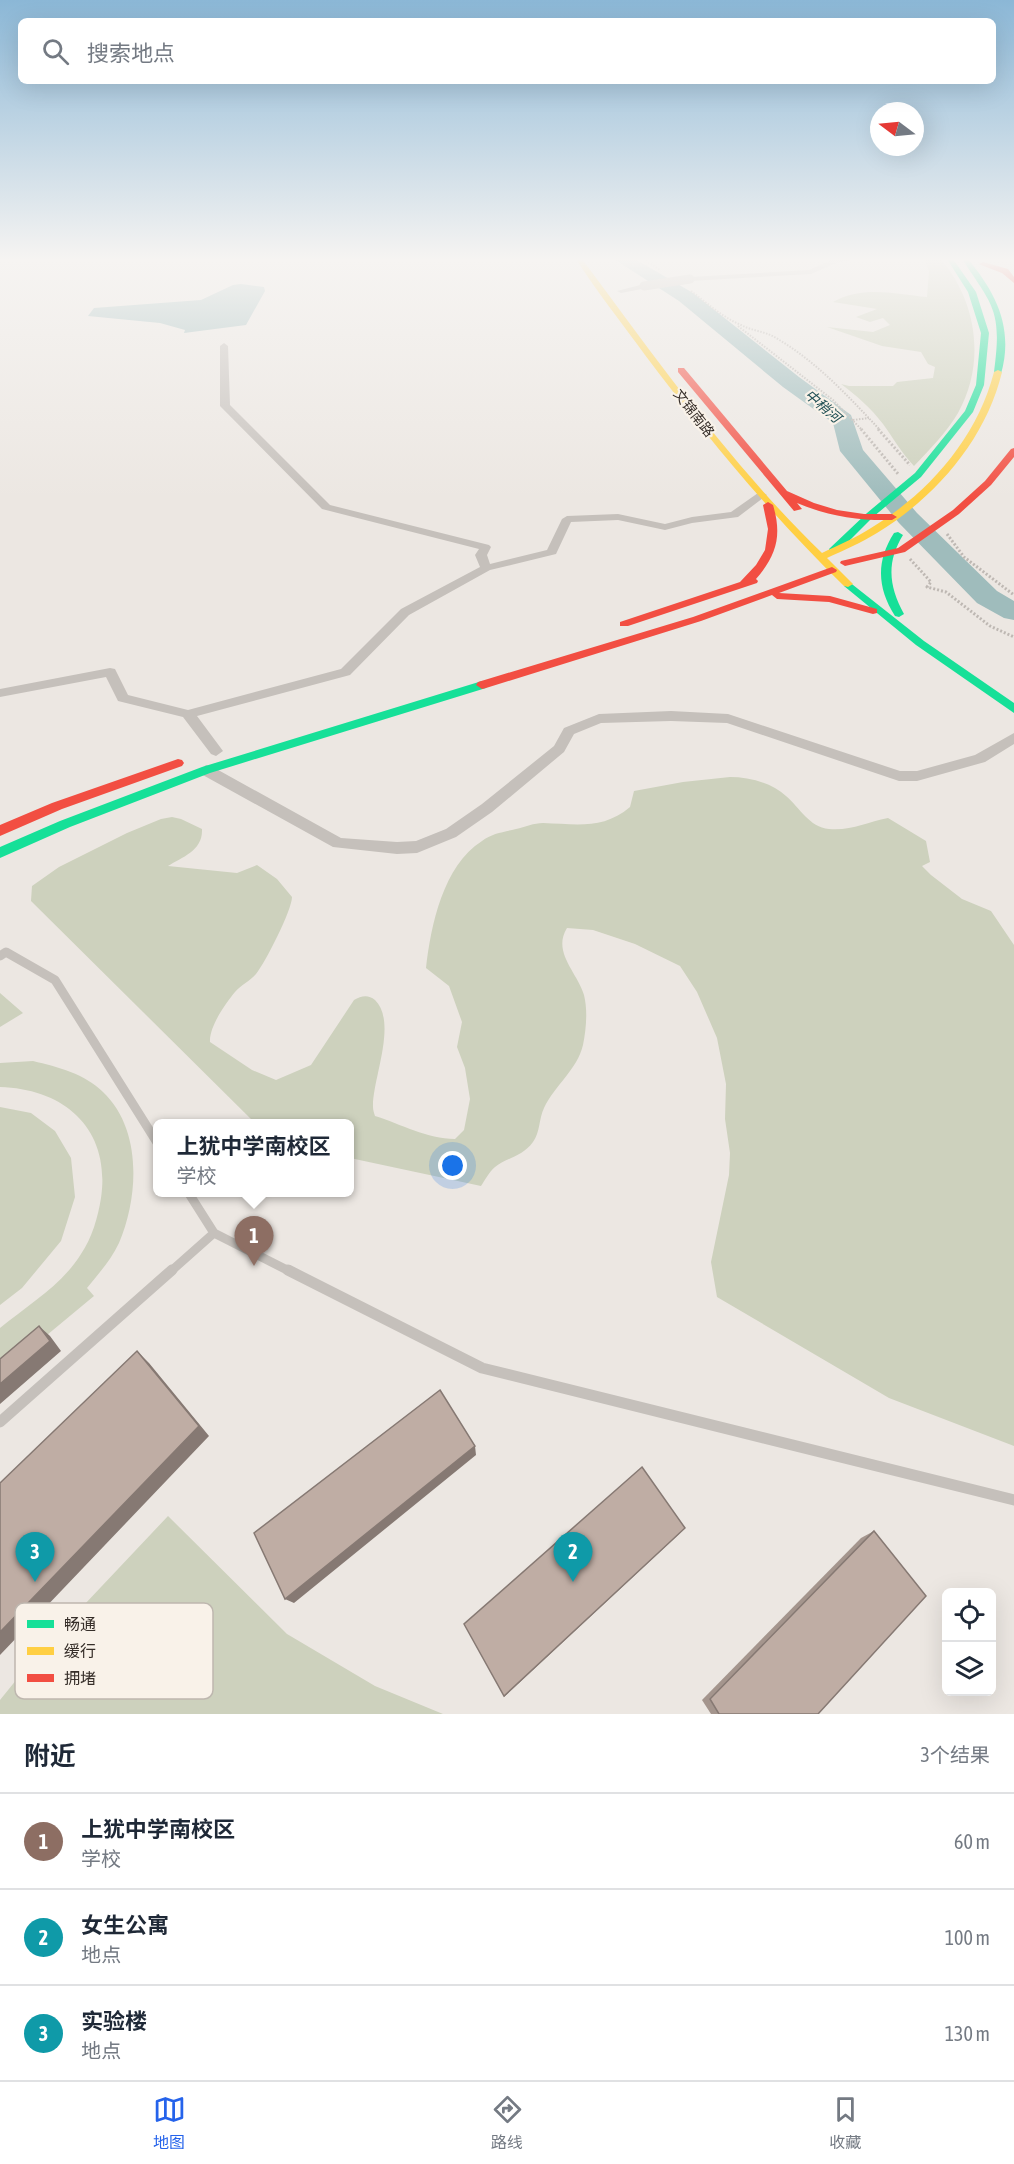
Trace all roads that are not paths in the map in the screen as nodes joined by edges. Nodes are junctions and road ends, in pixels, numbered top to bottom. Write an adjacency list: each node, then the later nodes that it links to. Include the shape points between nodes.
1 (639, 339): 8 (main road, 文锦南路)
2 (984, 339): 10 (main road, via 980,385 969,412 918,475)
3 (1007, 339): 11 (main road, via 1001,394 986,426 951,467)
4 (224, 346): 16 (street, via 225,406 326,507 485,547 481,555)
5 (671, 358): 7 (main road, 文锦南路)
6 (1012, 456): 13 (main road, via 956,512 901,550)
7 (772, 481): 9 (main road, 文锦南路); 10 (main road, via 814,508)
8 (762, 495): 14 (main road, 文锦南路); 16 (street, via 734,514 665,527 618,517 567,519 552,552); 18 (main road, via 775,526 773,547 762,567)
9 (803, 516)
10 (868, 516): 11 (main road); 12 (main road)
11 (892, 517): 12 (main road)
12 (829, 547): 14 (main road); 15 (main road)
13 (886, 553): 15 (main road); 15 (main road, via 903,532); 20 (main road, via 885,584)
14 (815, 560): 15 (main road, 文锦南路)
15 (838, 566): 19 (main road); 20 (main road)
16 (486, 568): 25 (street, via 405,612 345,672)
17 (776, 573): 18 (main road)
18 (743, 585): 21 (main road)
19 (748, 600): 20 (main road, via 813,596); 28 (main road)
20 (893, 615): 23 (main road); 24 (main road, via 959,673)
21 (606, 630)
22 (0, 693): 25 (street, via 110,672 123,698)
23 (1014, 695)
24 (1014, 709)
25 (188, 714): 27 (street)
26 (1014, 738): 28 (street, via 980,759 917,776 898,776 728,719 599,719 569,731 559,749 487,808 451,833 417,848 338,843)
27 (222, 749): 29 (main road, via 57,806)
28 (206, 770): 30 (main road)
29 (0, 831)
30 (0, 853)
31 (0, 956): 32 (lane, via 6,952 55,980)
32 (153, 1136)
33 (191, 1197): 34 (lane)
34 (214, 1233): 35 (lane); 36 (lane, via 482,1368)
35 (0, 1422)
36 (1014, 1500)

